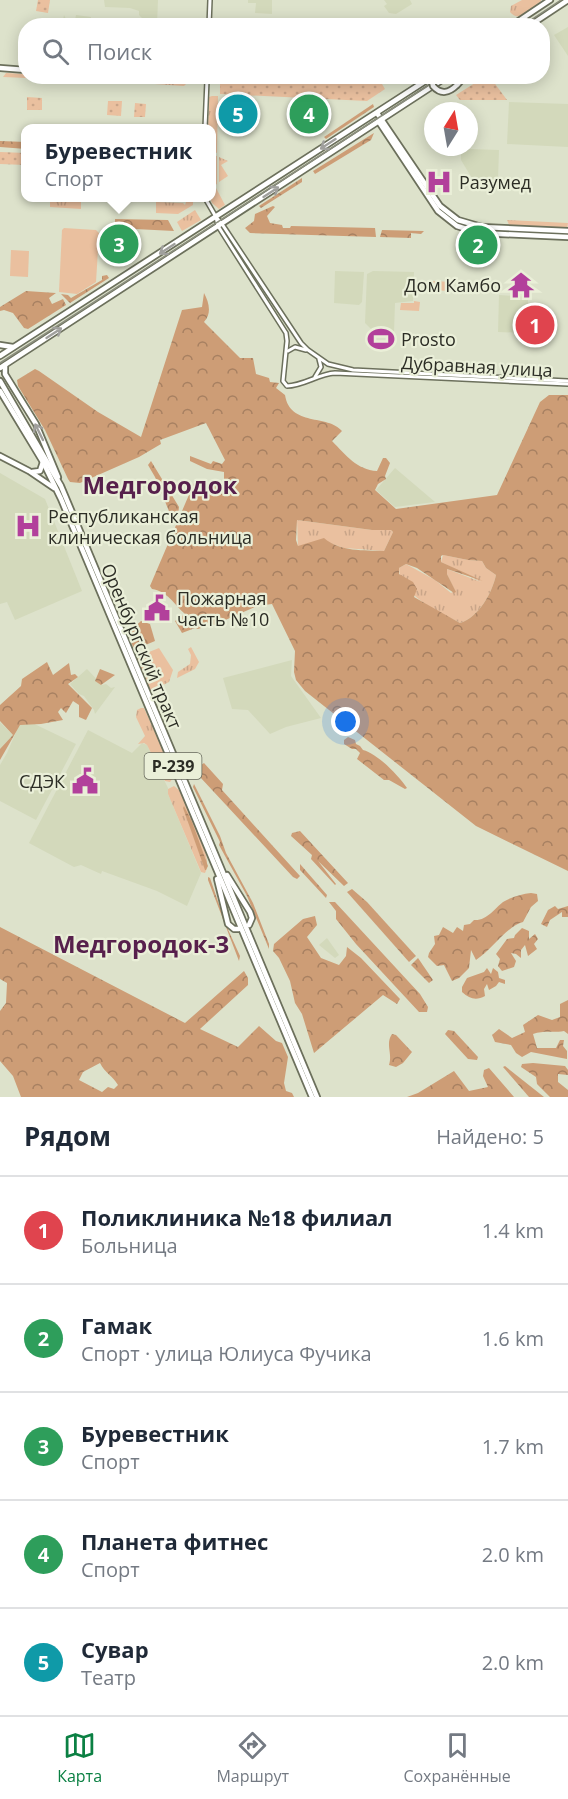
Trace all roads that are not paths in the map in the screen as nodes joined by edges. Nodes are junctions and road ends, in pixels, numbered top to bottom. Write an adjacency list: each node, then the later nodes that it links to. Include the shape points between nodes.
1 (210, 0): 4 (street)
2 (550, 0): 5 (main road)
3 (568, 0): 6 (main road)
4 (209, 18)
5 (523, 18)
6 (541, 18)
7 (0, 69): 8 (main road)
8 (18, 70)
9 (207, 84): 16 (street)
10 (420, 84): 14 (main road)
11 (433, 84): 13 (main road, bridge, via 440,92 448,92)
12 (436, 84): 15 (main road)
13 (459, 84)
14 (377, 113): 15 (main road); 18 (main road, one-way to 18)
15 (381, 121): 19 (main road, one-way to 15); 20 (main road, via 442,215 468,231)
16 (205, 124)
17 (207, 202): 18 (street)
18 (216, 217): 19 (street); 26 (main road, one-way to 26)
19 (220, 225): 23 (street, Дубравная улица); 24 (street, Дубравная улица); 31 (main road, one-way to 19)
20 (492, 231): 21 (main road); 22 (main road)
21 (568, 231)
22 (568, 237)
23 (243, 255): 24 (street); 27 (street, Дубравная улица, via 292,332)
24 (239, 258): 28 (street, Дубравная улица, via 283,326)
25 (0, 345): 26 (main road)
26 (13, 347): 29 (main road)
27 (308, 350): 28 (street, via 296,346); 30 (street, Дубравная улица)
28 (286, 355): 32 (street, Дубравная улица, via 286,386)
29 (0, 356)
30 (318, 358): 32 (street, via 321,367); 33 (street, Дубравная улица, via 347,369)
31 (2, 366): 40 (main road, one-way to 31, via 39,431)
32 (314, 378): 33 (street, Дубравная улица, via 335,373)
33 (521, 380): 35 (street, Дубравная улица)
34 (0, 381): 40 (main road, Оренбургский тракт / Р-239)
35 (568, 383)
36 (0, 391): 38 (main road, Оренбургский тракт / Р-239)
37 (0, 456): 39 (main road)
38 (43, 462): 39 (main road, via 40,471); 41 (main road, Оренбургский тракт / Р-239)
39 (29, 471): 41 (main road, via 51,484)
40 (61, 486): 42 (main road, Оренбургский тракт / Р-239)
41 (59, 495): 42 (main road, Оренбургский тракт / Р-239)
42 (219, 869): 43 (main road, via 250,912); 44 (main road, via 228,924); 45 (main road, Оренбургский тракт / Р-239)
43 (249, 925)
44 (239, 929)
45 (258, 962): 46 (main road, Р-239); 47 (main road, Р-239)
46 (312, 1097)
47 (317, 1097)

